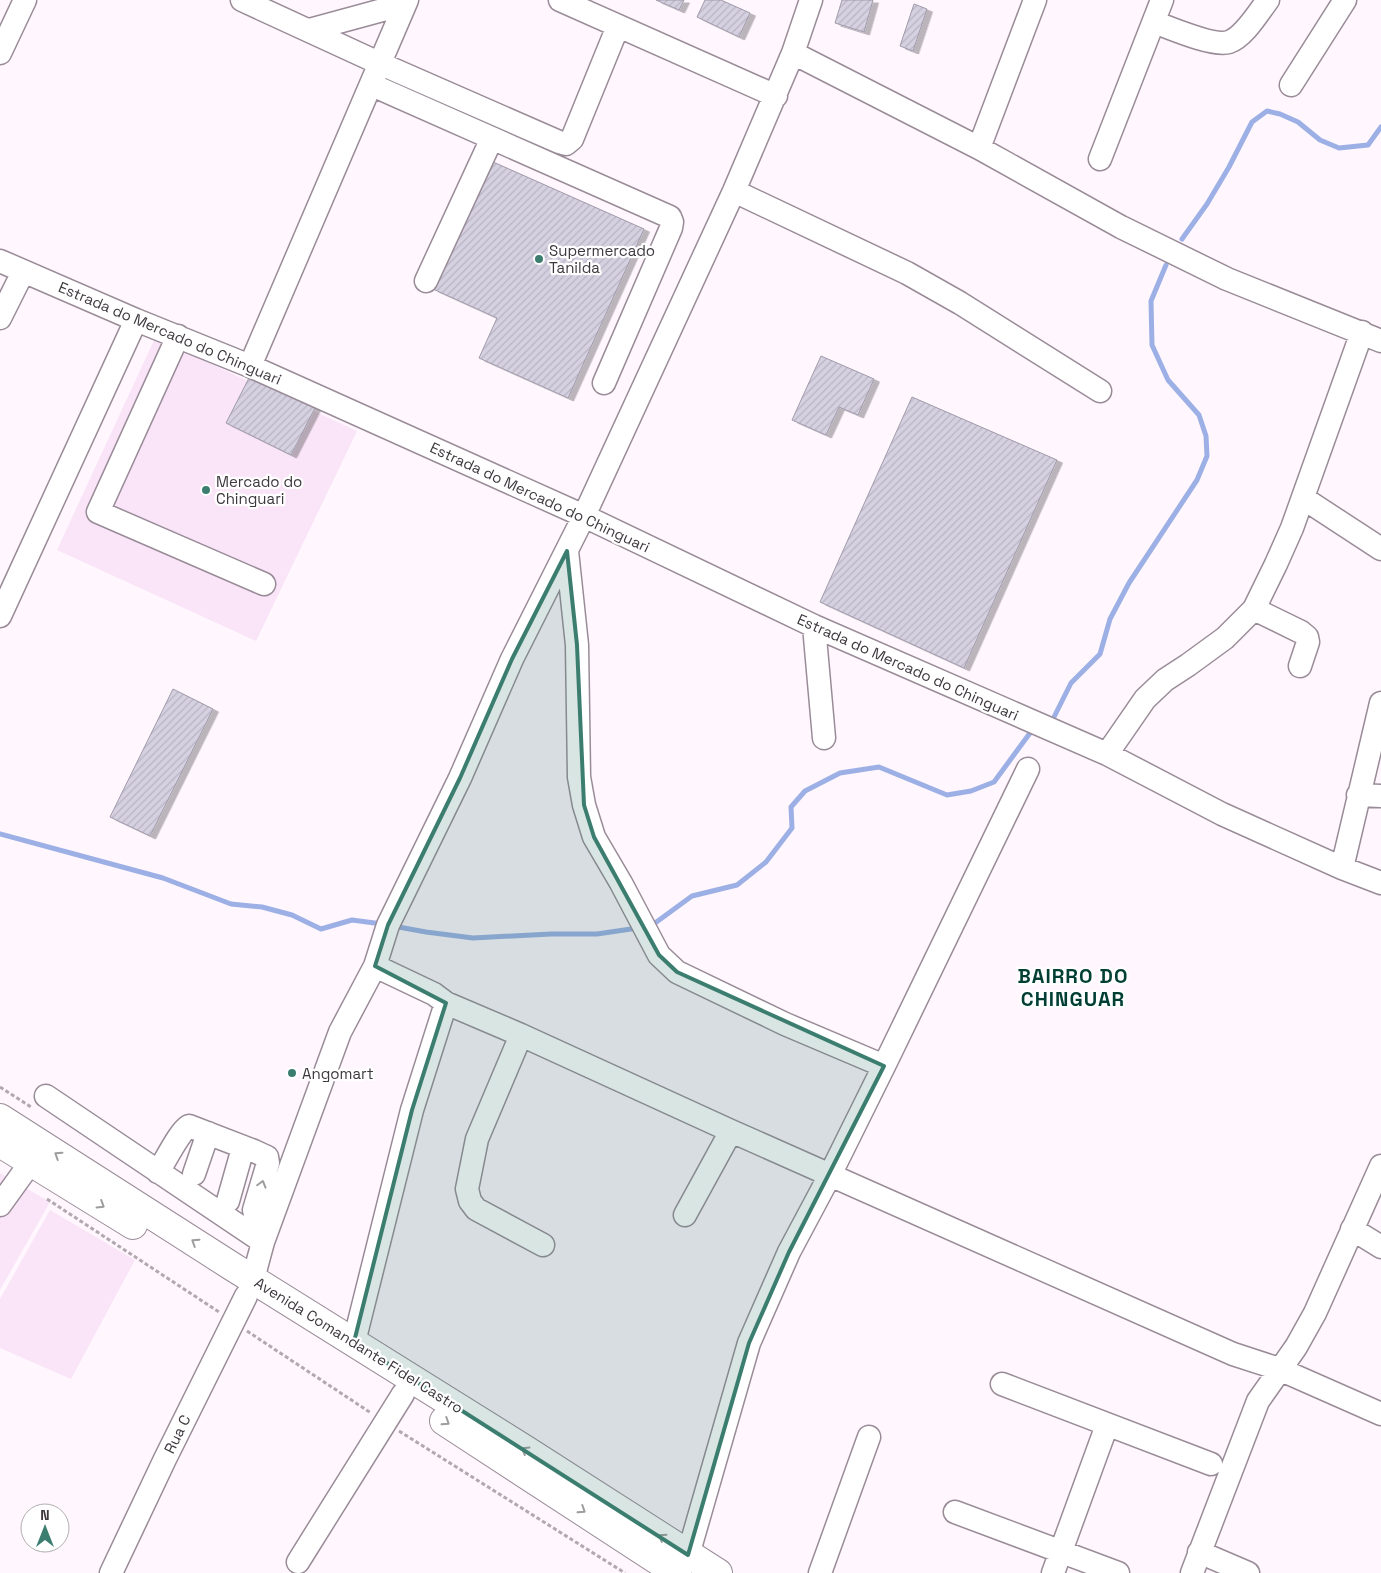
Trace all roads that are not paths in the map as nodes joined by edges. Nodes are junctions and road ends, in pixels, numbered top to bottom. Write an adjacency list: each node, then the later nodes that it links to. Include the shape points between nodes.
1 (25, 0): 13 (street)
2 (242, 0): 12 (street)
3 (560, 0): 11 (street)
4 (811, 0): 14 (street, Rua C)
5 (1035, 0): 20 (street)
6 (1162, 0): 10 (street)
7 (1268, 0): 10 (street, via 1250,25 1228,43 1216,44)
8 (1345, 0): 17 (street)
9 (406, 2): 12 (street); 15 (street)
10 (1154, 22): 21 (street)
11 (618, 26): 15 (street, via 572,139 566,144); 18 (street)
12 (309, 30): 15 (street)
13 (0, 53)
14 (794, 53): 18 (street, Rua C); 20 (street)
15 (381, 64): 16 (street)
16 (372, 85): 19 (street); 30 (street)
17 (1291, 85)
18 (776, 96): 22 (street, Rua C)
19 (492, 138): 25 (street); 31 (street, via 670,217 671,228)
20 (979, 148): 29 (street, via 1121,227 1227,279)
21 (1100, 159)
22 (734, 191): 32 (street, via 907,273); 34 (street, Rua C)
23 (0, 262): 24 (street, Estrada do Mercado do Chinguari)
24 (23, 272): 26 (street); 27 (street, Estrada do Mercado do Chinguari)
25 (426, 281)
26 (0, 318)
27 (136, 320): 28 (street, Estrada do Mercado do Chinguari); 39 (street)
28 (178, 336): 30 (street, Estrada do Mercado do Chinguari); 37 (street, via 98,512)
29 (1372, 336): 33 (street, via 1321,445)
30 (250, 366): 34 (street, Estrada do Mercado do Chinguari)
31 (604, 383)
32 (1100, 391)
33 (1303, 498): 35 (street); 38 (street)
34 (584, 516): 36 (street, Rua C); 40 (street, Estrada do Mercado do Chinguari)
35 (1381, 549)
36 (567, 551): 50 (street, Rua C, via 512,659 460,778 388,925); 53 (street, via 577,645 580,777 584,805 594,837 659,955 678,972 785,1024)
37 (264, 584)
38 (1254, 609): 41 (street, via 1307,637); 44 (street, via 1225,638 1164,680)
39 (0, 616)
40 (814, 626): 43 (street); 44 (street, Estrada do Mercado do Chinguari)
41 (1300, 666)
42 (1381, 703): 46 (street)
43 (824, 738)
44 (1107, 754): 48 (street, Estrada do Mercado do Chinguari, via 1222,814)
45 (1028, 769): 53 (street)
46 (1358, 795): 47 (street); 48 (street)
47 (1381, 796)
48 (1342, 868): 49 (street, Estrada do Mercado do Chinguari)
49 (1381, 883)
50 (375, 966): 51 (street); 69 (street, Rua C, via 340,1032)
51 (446, 1003): 52 (street); 73 (street, via 412,1110)
52 (521, 1035): 56 (street); 70 (street, via 477,1139 467,1189 476,1209)
53 (884, 1066): 64 (street)
54 (46, 1096): 62 (street)
55 (0, 1118): 72 (highway, Avenida Comandante Fidel Castro, one-way to 55)
56 (731, 1131): 64 (street); 67 (street)
57 (208, 1133): 59 (street); 62 (street, via 188,1126); 63 (street)
58 (0, 1143): 61 (highway, Avenida Comandante Fidel Castro)
59 (244, 1148): 65 (street); 69 (street, one-way to 59, via 254,1210 267,1158)
60 (1381, 1166): 68 (street)
61 (25, 1171): 66 (street); 72 (highway, Avenida Comandante Fidel Castro, one-way to 72)
62 (158, 1172): 69 (street)
63 (194, 1174)
64 (830, 1175): 74 (street, via 1233,1354); 86 (street, via 789,1252 749,1343)
65 (228, 1200)
66 (0, 1205)
67 (685, 1215)
68 (1352, 1229): 71 (street); 74 (street, via 1315,1313)
69 (266, 1232): 72 (street, Rua C)
70 (543, 1245)
71 (1381, 1248)
72 (249, 1287): 73 (highway, Avenida Comandante Fidel Castro); 76 (highway, Avenida Comandante Fidel Castro); 87 (street, Rua C)
73 (354, 1342): 86 (highway, Avenida Comandante Fidel Castro, one-way to 73, via 526,1450)
74 (1279, 1369): 77 (street); 85 (street, via 1258,1401)
75 (1002, 1384): 78 (street)
76 (403, 1394): 82 (highway, Avenida Comandante Fidel Castro, one-way to 82); 84 (street)
77 (1381, 1414)
78 (1107, 1425): 80 (street); 83 (street)
79 (868, 1436): 90 (street)
80 (1211, 1464)
81 (955, 1512): 83 (street)
82 (637, 1546): 86 (highway, Avenida Comandante Fidel Castro); 88 (street)
83 (1061, 1552): 91 (street); 92 (street)
84 (298, 1562)
85 (1196, 1563): 93 (street)
86 (683, 1564): 89 (highway, Avenida Comandante Fidel Castro)
87 (111, 1573)
88 (651, 1573)
89 (718, 1573)
90 (820, 1573)
91 (1053, 1573)
92 (1118, 1573)
93 (1248, 1573)

